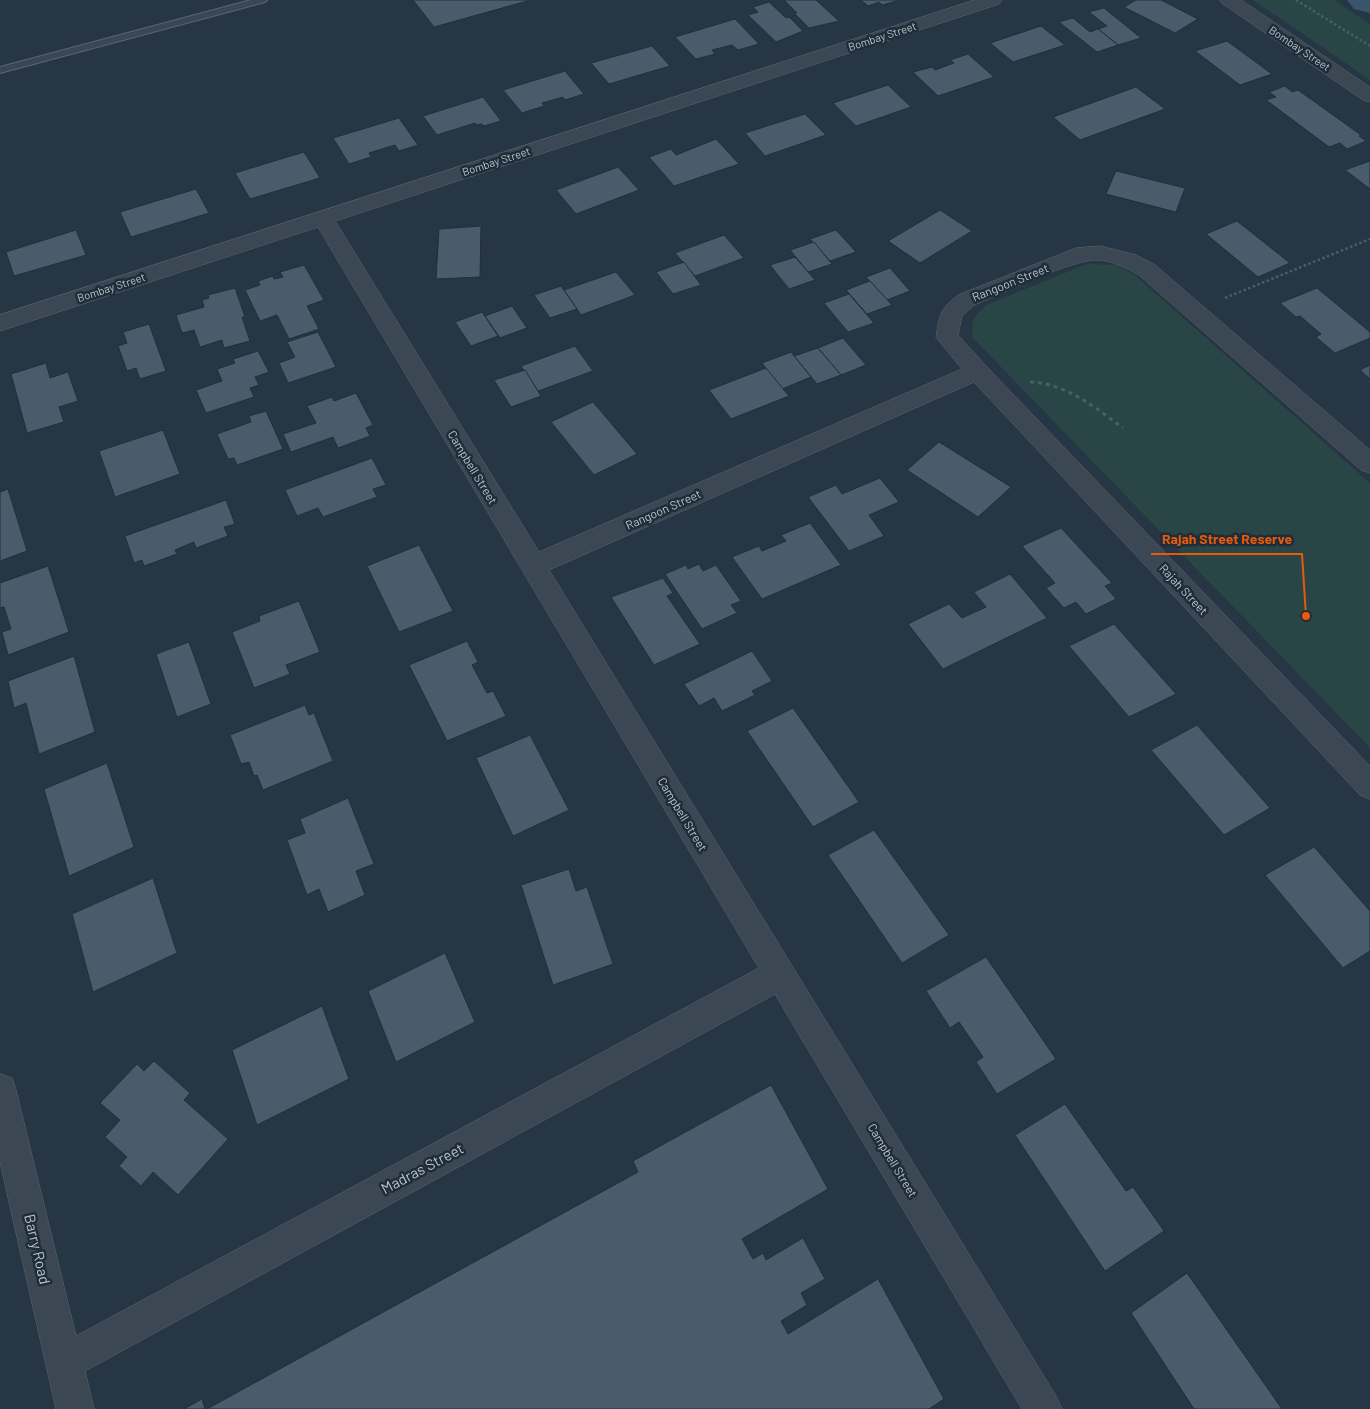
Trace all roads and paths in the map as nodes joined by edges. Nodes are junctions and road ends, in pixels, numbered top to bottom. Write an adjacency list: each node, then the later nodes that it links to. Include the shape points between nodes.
1 (262, 0): 6 (lane)
2 (993, 0): 8 (street, Bombay Street)
3 (1229, 0): 7 (street, Bombay Street)
4 (1296, 0): 5 (path)
5 (1370, 46)
6 (0, 70)
7 (1370, 96)
8 (323, 218): 11 (street, Bombay Street); 16 (street, Campbell Street)
9 (1370, 239): 10 (path)
10 (1194, 310): 12 (street, Rangoon Street, via 1147,270 1128,260 1100,253 1076,255 966,300 950,313 947,336); 15 (street, Rangoon Street)
11 (0, 323)
12 (977, 371): 16 (street, Rangoon Street); 17 (street, Rajah Street)
13 (1022, 383): 14 (path, via 1036,381 1064,390)
14 (1123, 428)
15 (1370, 464)
16 (533, 566): 18 (street, Campbell Street)
17 (1370, 786)
18 (780, 974): 20 (street, Madras Street); 22 (street, Campbell Street)
19 (0, 1090): 20 (street, Barry Road)
20 (64, 1362): 21 (street, Barry Road)
21 (75, 1409)
22 (1043, 1409)

